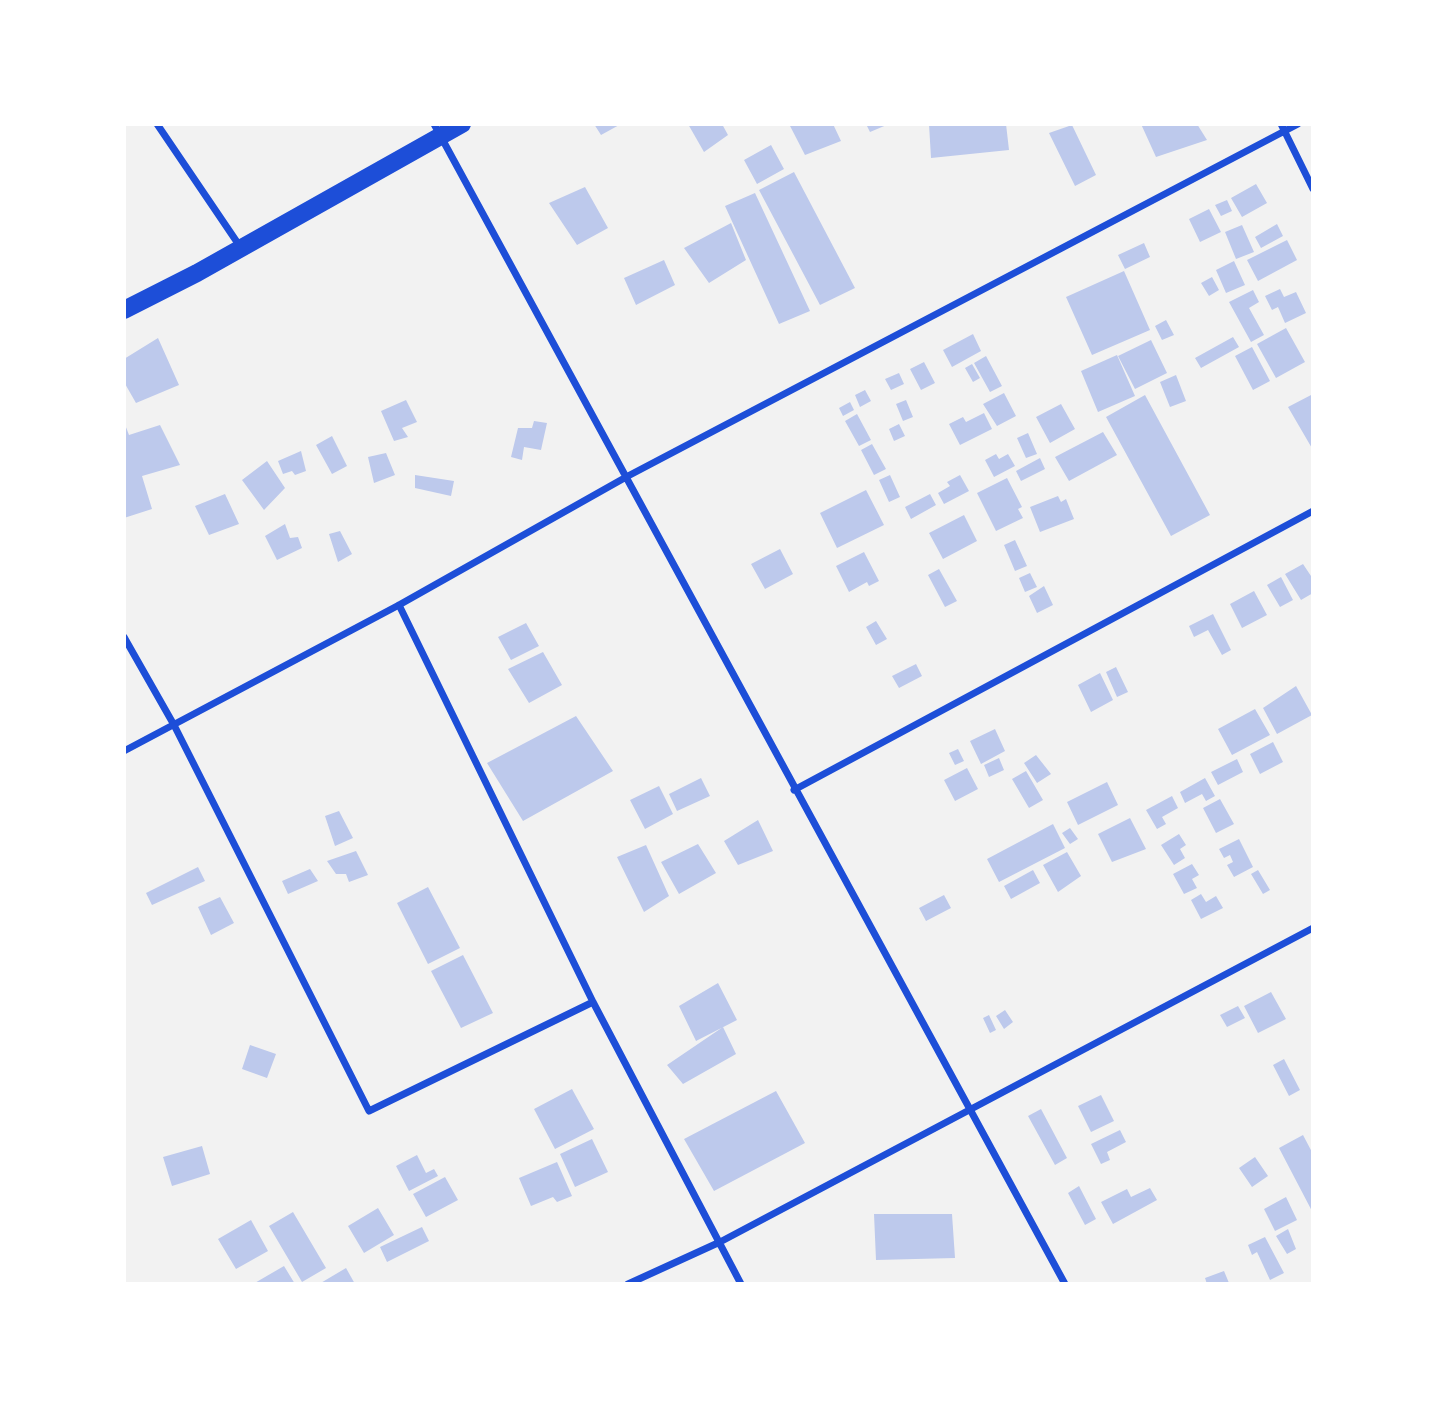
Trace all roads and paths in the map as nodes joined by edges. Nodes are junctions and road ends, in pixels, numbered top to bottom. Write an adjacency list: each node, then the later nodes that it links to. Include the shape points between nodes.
1 (157, 124): 7 (street)
2 (462, 124): 5 (main road)
3 (1298, 124): 4 (street)
4 (1283, 128): 6 (street); 9 (street)
5 (437, 130): 7 (main road); 9 (street)
6 (1313, 189)
7 (241, 248): 8 (main road)
8 (124, 310)
9 (628, 476): 11 (street); 15 (street)
10 (1313, 512): 15 (street)
11 (399, 605): 13 (street); 17 (street)
12 (124, 637): 13 (street)
13 (174, 725): 14 (street); 17 (street, via 369,1111)
14 (124, 751)
15 (794, 790): 18 (street)
16 (1313, 928): 18 (street)
17 (593, 1002): 19 (street)
18 (970, 1110): 19 (street); 22 (street)
19 (720, 1242): 20 (street); 21 (street)
20 (628, 1284)
21 (741, 1284)
22 (1065, 1284)

